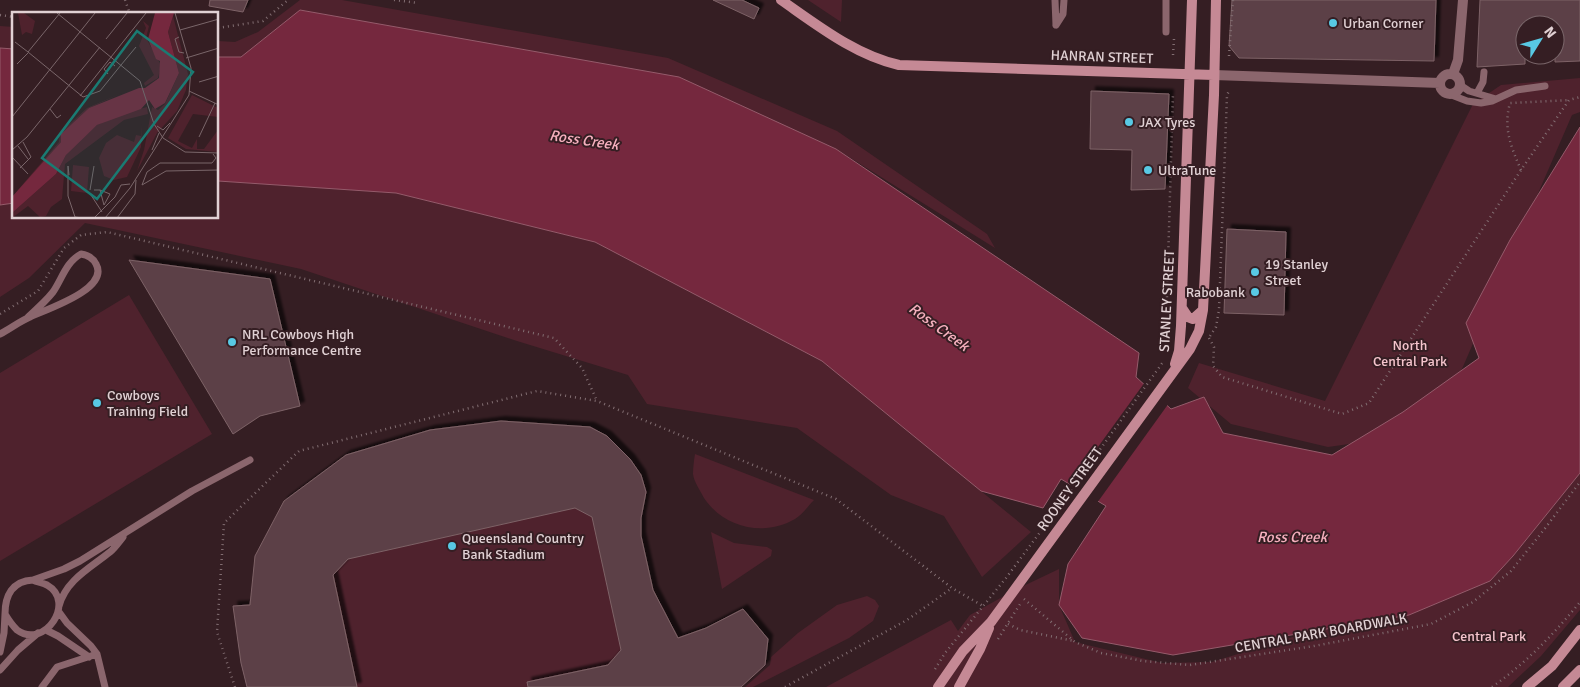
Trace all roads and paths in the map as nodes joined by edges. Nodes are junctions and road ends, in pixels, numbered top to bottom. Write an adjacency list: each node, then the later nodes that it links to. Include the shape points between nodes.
1 (125, 0): 14 (path)
2 (288, 0): 15 (path, via 263,21)
3 (394, 0): 4 (path)
4 (398, 0): 13 (path)
5 (781, 0): 19 (main road, HANRAN STREET, via 832,35 881,61)
6 (1055, 0): 7 (lane, via 1056,26 1063,14)
7 (1064, 0)
8 (1166, 0): 16 (lane)
9 (1192, 0): 19 (main road, STANLEY STREET)
10 (1216, 0): 21 (main road, STANLEY STREET)
11 (1233, 0): 17 (path)
12 (1463, 0): 20 (street, via 1458,60)
13 (418, 3)
14 (129, 12)
15 (219, 28)
16 (1166, 32)
17 (1229, 56)
18 (1484, 72): 27 (lane)
19 (1190, 74): 21 (main road, HANRAN STREET); 33 (main road, STANLEY STREET)
20 (1453, 74): 22 (street, via 1444,76); 23 (street)
21 (1214, 76): 22 (street, HANRAN STREET); 34 (main road, STANLEY STREET)
22 (1440, 83): 28 (street)
23 (1460, 85): 27 (lane); 28 (street, via 1455,93)
24 (1545, 86): 30 (lane, via 1516,90)
25 (1229, 91): 32 (path, via 1219,310 1216,327 1208,338 1214,347 1213,366 1222,377 1342,414 1369,403)
26 (1173, 93): 38 (path)
27 (1477, 93): 30 (lane)
28 (1449, 94): 30 (lane, via 1480,103)
29 (1580, 97): 31 (path)
30 (1497, 99)
31 (1569, 100): 32 (path); 32 (path, via 1510,103 1506,125 1510,145)
32 (1521, 170)
33 (1182, 308): 34 (main road, via 1192,318); 40 (main road, STANLEY STREET, via 1179,351)
34 (1203, 310): 40 (main road, STANLEY STREET, via 1196,338)
35 (0, 314): 41 (path, via 38,291 64,248 81,235 107,232 554,338 582,368)
36 (28, 318): 36 (lane, via 54,290 72,260 81,254 92,258 98,269 94,283 71,299); 37 (lane)
37 (0, 334)
38 (1168, 338)
39 (1162, 364): 44 (path)
40 (1172, 372): 53 (main road, ROONEY STREET)
41 (597, 401): 48 (path, via 836,499); 68 (path, via 537,391 299,451 224,523 217,632)
42 (250, 460): 46 (lane, via 192,491)
43 (1580, 482): 59 (path, CENTRAL PARK BOARDWALK, via 1511,571 1473,602 1431,624 1190,665 1101,653)
44 (1065, 498)
45 (1059, 506): 50 (path)
46 (126, 533): 47 (lane, via 64,569); 51 (lane, via 112,550 72,581 63,594)
47 (32, 580): 51 (lane, via 48,586 57,597); 52 (lane, via 16,584 10,590)
48 (952, 588): 50 (path); 69 (path, via 907,620)
49 (1580, 602): 72 (path, via 1530,657)
50 (983, 606): 65 (path, via 944,653)
51 (59, 609): 55 (lane); 61 (lane, via 67,623)
52 (5, 614): 57 (lane, via 18,630); 60 (lane)
53 (991, 622): 70 (main road, ROONEY STREET, via 964,651); 71 (main road, ROONEY STREET)
54 (1008, 624): 58 (path); 59 (path, via 1020,630); 59 (path, CENTRAL PARK BOARDWALK, via 1024,599)
55 (46, 630): 57 (lane); 62 (lane)
56 (1580, 630): 73 (main road, via 1552,666)
57 (38, 634): 63 (lane)
58 (998, 640)
59 (1075, 642)
60 (0, 652)
61 (97, 654): 62 (lane); 67 (lane)
62 (89, 657): 66 (lane, via 57,667)
63 (0, 670)
64 (1580, 670): 74 (main road)
65 (933, 672)
66 (42, 687)
67 (105, 687)
68 (235, 687)
69 (785, 687)
70 (938, 687)
71 (959, 687)
72 (1492, 687)
73 (1527, 687)
74 (1563, 687)

